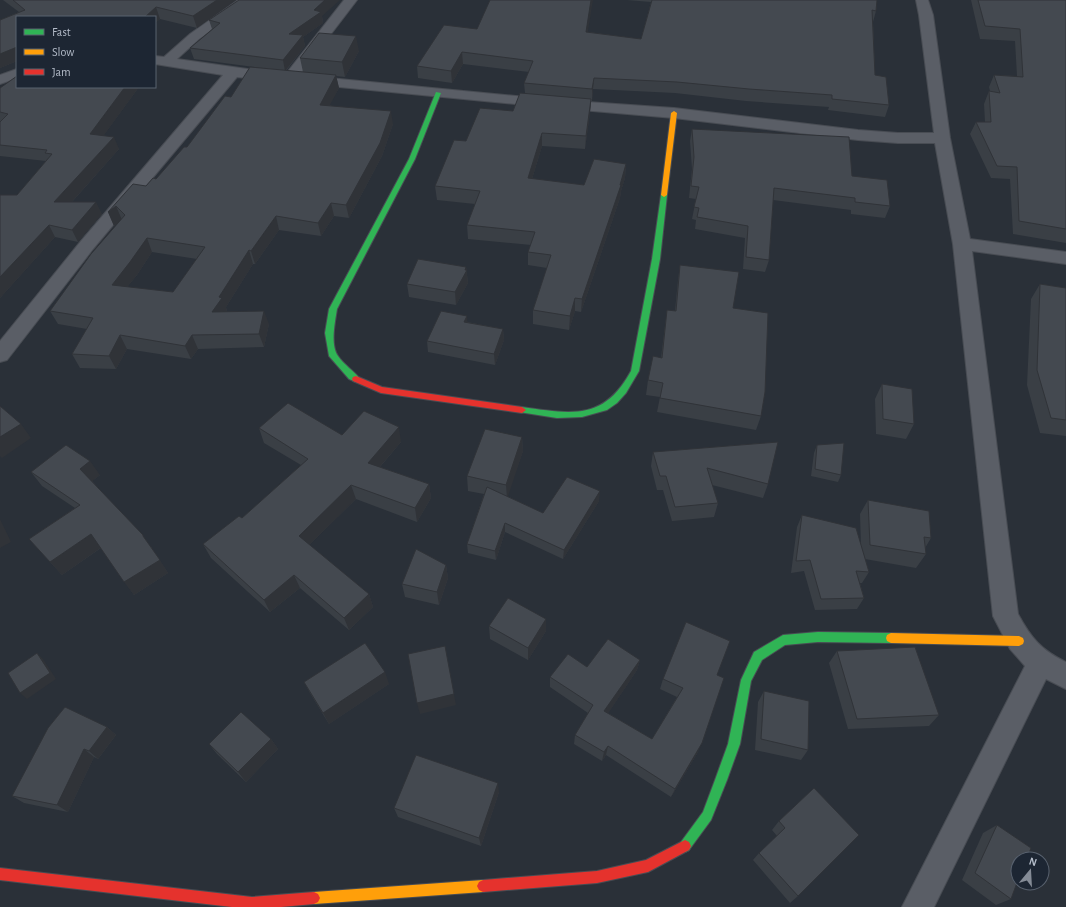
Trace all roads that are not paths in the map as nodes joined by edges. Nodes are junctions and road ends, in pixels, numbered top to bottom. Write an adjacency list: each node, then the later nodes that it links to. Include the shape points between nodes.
1 (246, 0): 4 (street)
2 (351, 0): 7 (street)
3 (922, 0): 11 (street)
4 (161, 61): 5 (street)
5 (233, 72): 7 (street); 14 (street, via 87,245)
6 (16, 73): 8 (street)
7 (290, 78): 9 (street)
8 (0, 80)
9 (438, 93): 10 (street); 10 (street, via 412,159 333,309 329,333 333,356 352,377 381,390 562,416 589,414 612,405 627,388 635,371 656,259)
10 (674, 113): 11 (street, via 858,135)
11 (942, 138): 12 (street)
12 (962, 244): 13 (street); 15 (street, via 1006,616)
13 (1066, 258)
14 (0, 355)
15 (1019, 641): 16 (street); 18 (street, via 818,637 784,640 758,656 746,680 734,744 707,816 685,846 648,866 597,877 252,903)
16 (1040, 663): 17 (street); 19 (street)
17 (1066, 676)
18 (0, 874)
19 (918, 907)

